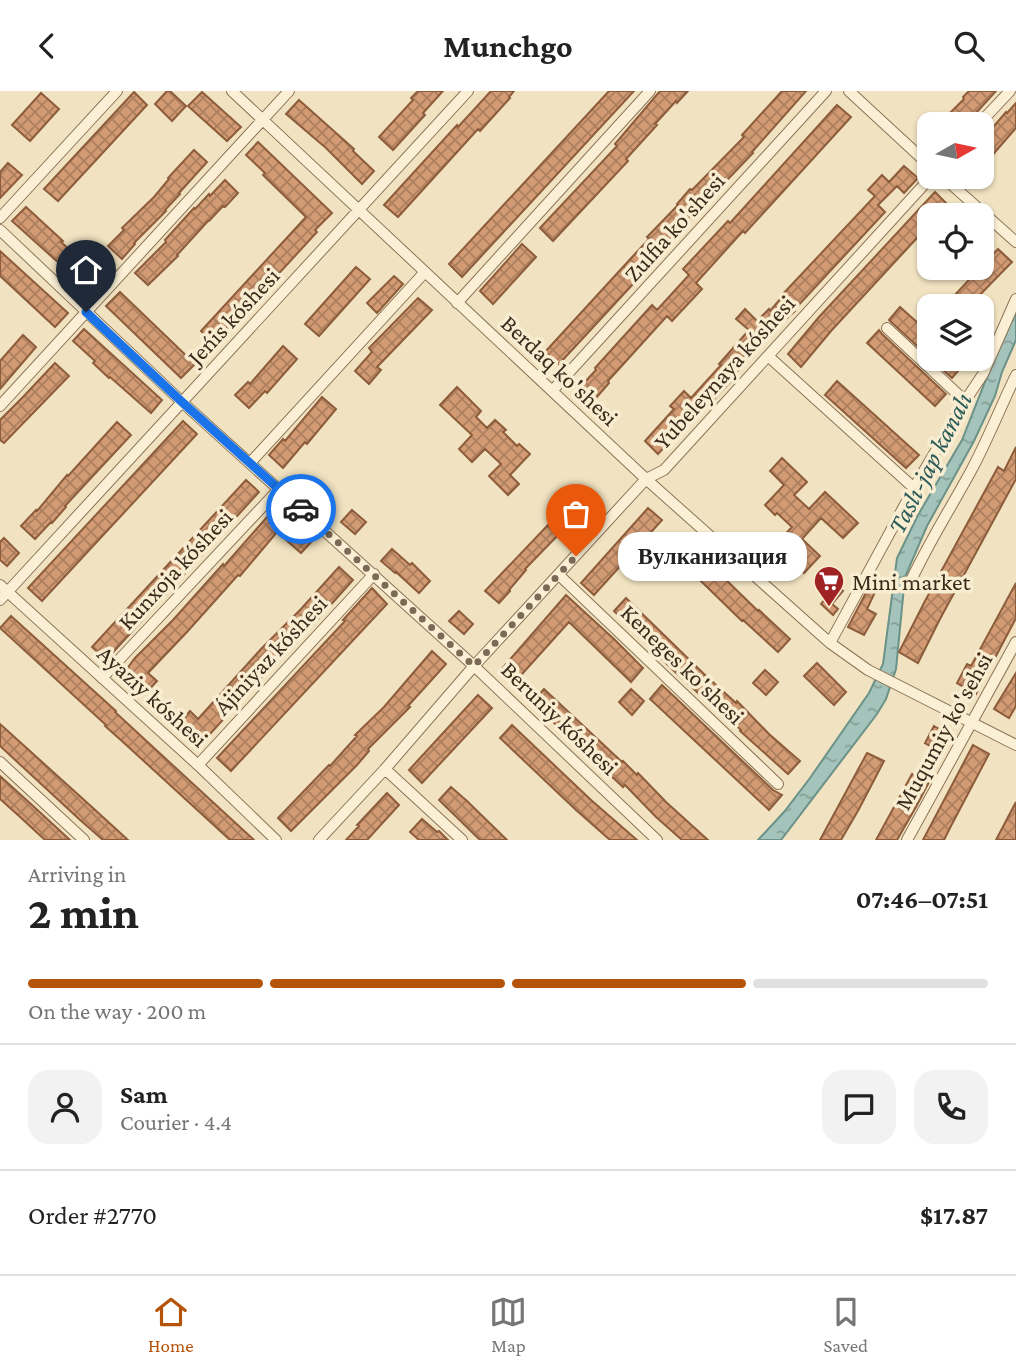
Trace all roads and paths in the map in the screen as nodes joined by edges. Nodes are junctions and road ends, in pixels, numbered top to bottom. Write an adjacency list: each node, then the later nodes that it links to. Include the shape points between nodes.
1 (117, 91): 15 (street)
2 (232, 91): 10 (street, Berdaq ko'shesi)
3 (289, 91): 10 (street)
4 (468, 91): 14 (street, Jeńis kóshesi)
5 (650, 91): 20 (street)
6 (827, 91): 25 (street, Zulfia ko'shesi)
7 (849, 91): 11 (street)
8 (1010, 91): 9 (street)
9 (990, 112)
10 (263, 120): 14 (street, Berdaq ko'shesi); 21 (street)
11 (917, 154)
12 (920, 189): 23 (street, Yubeleynaya kóshesi)
13 (956, 189): 17 (street)
14 (359, 210): 18 (street, Berdaq ko'shesi); 27 (street, Jeńis kóshesi)
15 (0, 218)
16 (0, 230): 21 (street, Beruniy kóshesi)
17 (1016, 242)
18 (425, 272): 20 (street, Berdaq ko'shesi); 29 (street)
19 (1016, 299): 26 (street, via 983,374)
20 (457, 303): 25 (street, Berdaq ko'shesi)
21 (86, 312): 27 (street, Beruniy kóshesi); 28 (street)
22 (887, 328): 26 (street)
23 (768, 356): 30 (street, Yubeleynaya kóshesi, via 664,470); 31 (street)
24 (1016, 375): 35 (street)
25 (552, 391): 30 (street, Berdaq ko'shesi)
26 (965, 401): 31 (street)
27 (182, 402): 29 (street, Beruniy kóshesi); 36 (street, Jeńis kóshesi)
28 (0, 406)
29 (250, 463): 32 (street, Beruniy kóshesi)
30 (646, 479): 34 (street, Yubeleynaya kóshesi); 38 (street, Berdaq ko'shesi)
31 (914, 488): 38 (street)
32 (279, 489): 33 (street, Beruniy kóshesi); 40 (street, Kunxoja kóshesi)
33 (374, 574): 39 (street, Beruniy kóshesi); 44 (street, Ájiniyaz kóshesi)
34 (559, 575): 39 (street, Yubeleynaya kóshesi); 46 (street, Keneges ko'shesi)
35 (909, 585)
36 (2, 592): 40 (street, Ayaziy kóshesi)
37 (1016, 642): 41 (street, Muqumiy ko'sehsi)
38 (830, 643): 41 (street, Berdaq ko'shesi, via 868,670)
39 (474, 666): 45 (street, Yubeleynaya kóshesi); 51 (street, Beruniy kóshesi)
40 (102, 677): 44 (street, Ayaziy kóshesi)
41 (972, 722): 42 (street, Berdaq ko'shesi); 52 (street, Muqumiy ko'sehsi)
42 (1016, 745)
43 (0, 762): 47 (street)
44 (198, 765): 48 (street, Ayaziy kóshesi)
45 (385, 769): 49 (street, Yubeleynaya kóshesi); 50 (street)
46 (778, 784)
47 (84, 840)
48 (276, 840)
49 (320, 840)
50 (462, 840)
51 (657, 840)
52 (907, 840)

